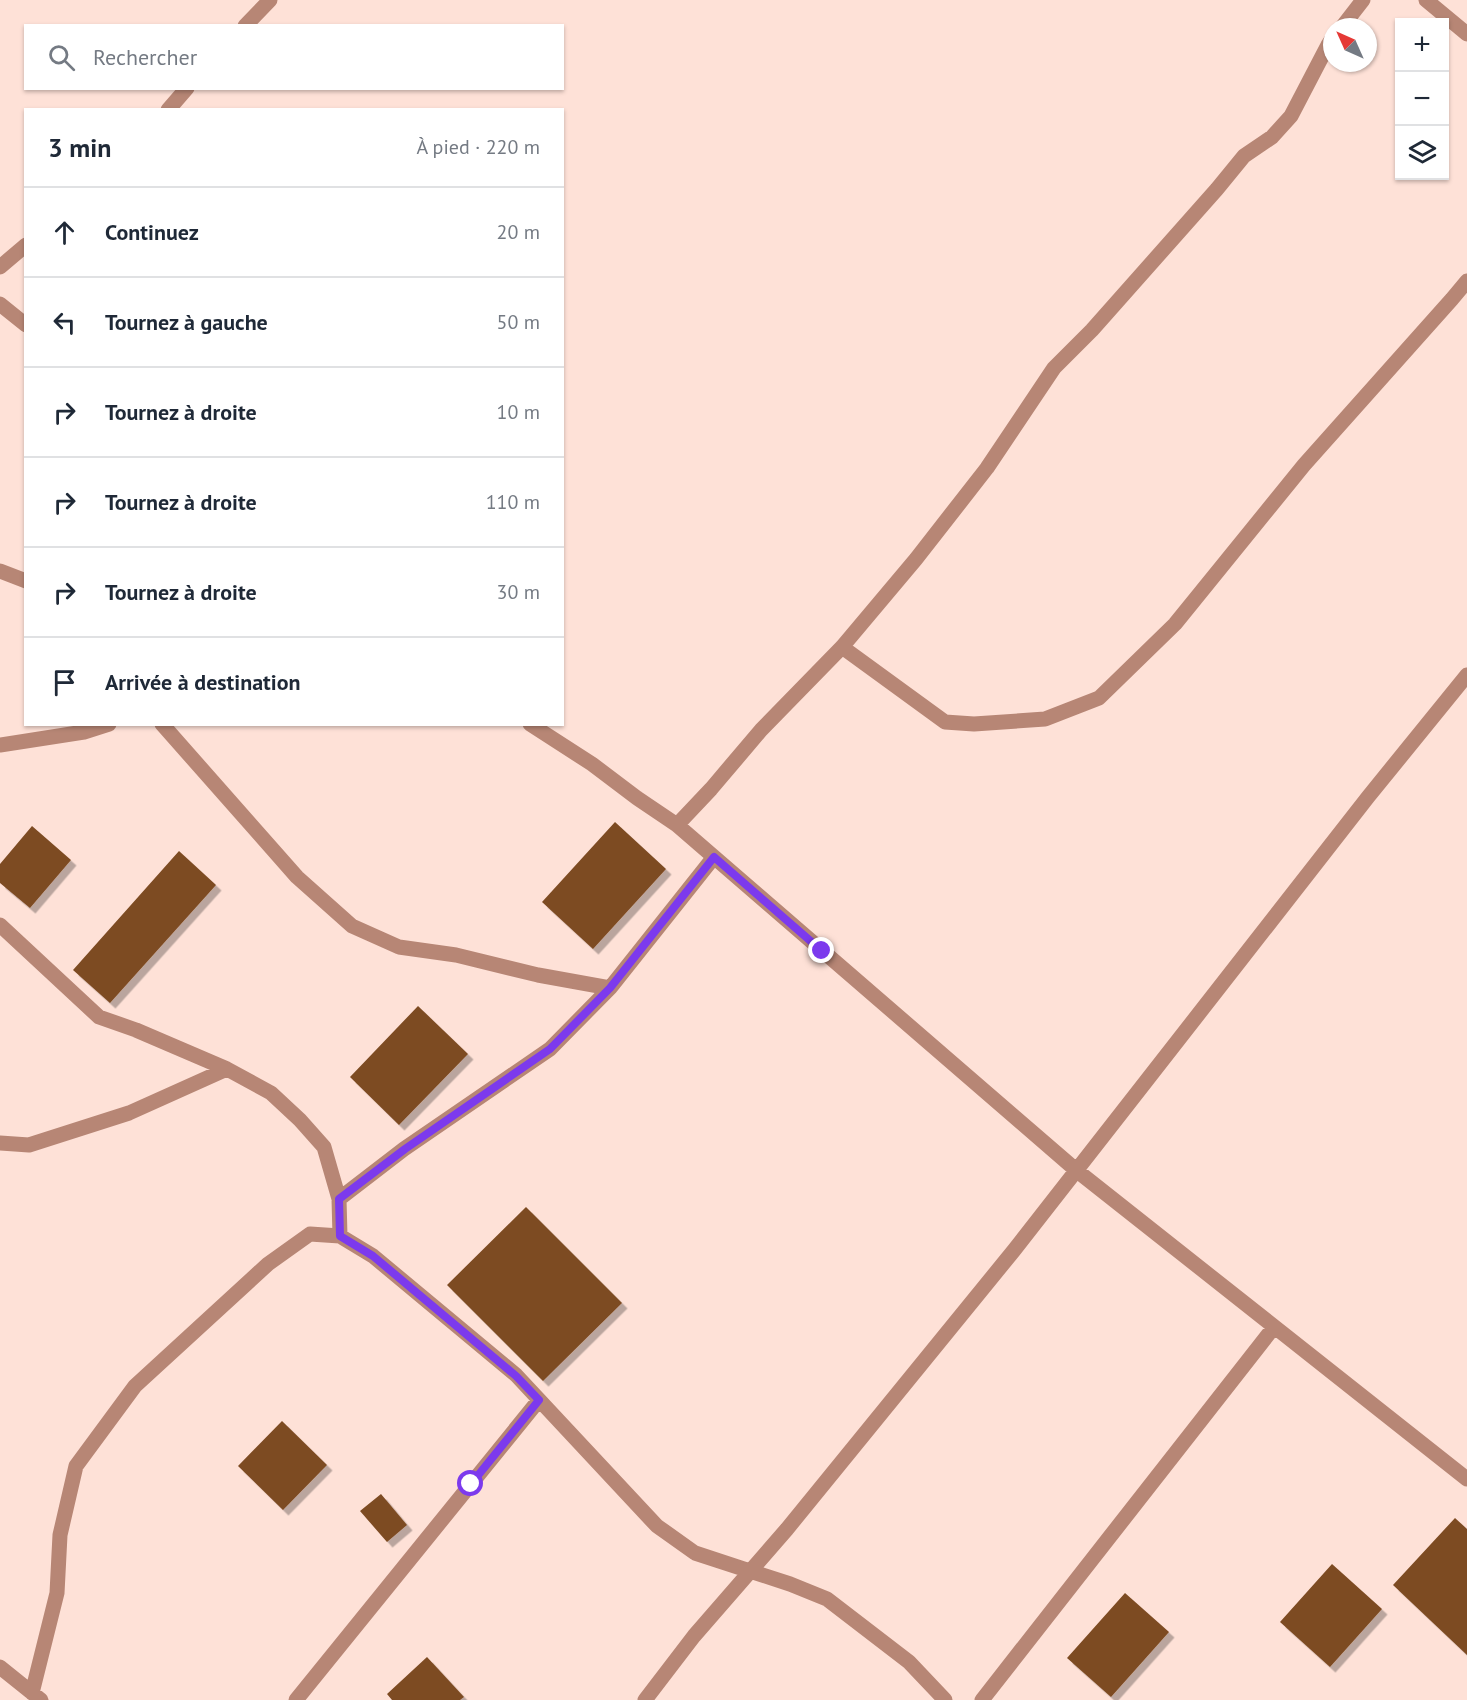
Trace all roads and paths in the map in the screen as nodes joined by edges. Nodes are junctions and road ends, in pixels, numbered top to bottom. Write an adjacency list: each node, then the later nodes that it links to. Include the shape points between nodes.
1 (270, 0): 5 (street)
2 (1363, 0): 4 (street)
3 (1426, 0): 6 (street)
4 (1349, 18)
5 (246, 24)
6 (1467, 34)
7 (1323, 55): 17 (street, via 1291,116 1272,137 1244,156 1054,368 987,468)
8 (185, 90): 9 (street)
9 (170, 108)
10 (24, 247): 11 (street)
11 (0, 267)
12 (1467, 281): 17 (street, via 1304,465 1175,624 1099,698 1045,719 945,722)
13 (0, 303): 14 (street)
14 (24, 324)
15 (0, 571): 16 (street)
16 (24, 580)
17 (842, 646): 23 (street)
18 (1467, 675): 29 (street)
19 (102, 726): 22 (street)
20 (164, 726): 26 (street, via 297,877 352,926 399,947 456,955)
21 (533, 726): 23 (street)
22 (0, 745)
23 (677, 825): 24 (street)
24 (714, 857): 26 (street); 29 (street)
25 (0, 925): 27 (street, via 99,1017)
26 (610, 988): 30 (street, via 550,1049)
27 (227, 1069): 28 (street, via 129,1113 29,1145); 30 (street, via 271,1093 324,1147)
28 (0, 1143)
29 (1076, 1170): 32 (street); 35 (street)
30 (339, 1199): 31 (street)
31 (340, 1236): 33 (street, via 373,1256 516,1376); 37 (street, via 310,1234 268,1264 135,1386 76,1466 60,1535 57,1593)
32 (1274, 1327): 34 (street); 41 (street)
33 (539, 1400): 35 (street, via 657,1526 695,1553); 38 (street)
34 (1467, 1479)
35 (751, 1571): 39 (street); 40 (street, via 827,1599 909,1662)
36 (0, 1667): 37 (street)
37 (36, 1696)
38 (296, 1700)
39 (645, 1700)
40 (945, 1700)
41 (982, 1700)

